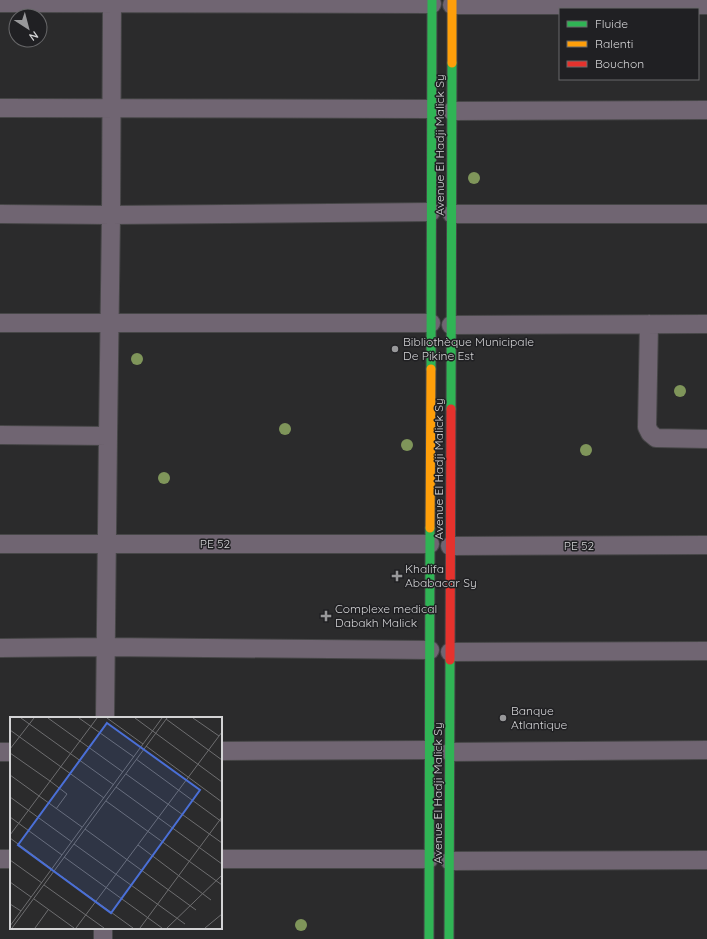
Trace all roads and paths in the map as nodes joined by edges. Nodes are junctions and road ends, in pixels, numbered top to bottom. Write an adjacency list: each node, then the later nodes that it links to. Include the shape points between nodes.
1 (112, 2): 2 (street); 3 (street); 7 (street)
2 (432, 2): 8 (street, Avenue El Hadji Malick Sy)
3 (0, 3)
4 (452, 3): 5 (street); 10 (street, Avenue El Hadji Malick Sy)
5 (707, 5)
6 (0, 108): 7 (street)
7 (111, 109): 8 (street); 15 (street)
8 (432, 109): 11 (street, Avenue El Hadji Malick Sy)
9 (707, 110): 10 (street)
10 (452, 111): 13 (street, Avenue El Hadji Malick Sy)
11 (431, 212): 15 (street); 18 (street, Avenue El Hadji Malick Sy)
12 (0, 214): 15 (street)
13 (452, 214): 14 (street); 21 (street, Avenue El Hadji Malick Sy)
14 (707, 214)
15 (111, 215): 17 (street)
16 (0, 323): 17 (street)
17 (109, 323): 18 (street); 23 (street)
18 (431, 323): 27 (street, Avenue El Hadji Malick Sy)
19 (649, 324): 20 (street); 21 (street); 24 (street, via 647,427 650,433 656,438)
20 (707, 324)
21 (451, 325): 29 (street, Avenue El Hadji Malick Sy)
22 (0, 435): 23 (street)
23 (108, 436): 26 (street)
24 (707, 439)
25 (0, 544): 26 (street, PE 52)
26 (107, 544): 27 (street, PE 52); 30 (street)
27 (430, 544): 32 (street, Avenue El Hadji Malick Sy)
28 (707, 545): 29 (street, PE 52)
29 (450, 546): 34 (street, Avenue El Hadji Malick Sy)
30 (105, 646): 31 (street); 32 (street); 35 (street)
31 (0, 648)
32 (430, 650): 36 (street, Avenue El Hadji Malick Sy)
33 (707, 651): 34 (street)
34 (450, 652): 39 (street, Avenue El Hadji Malick Sy)
35 (105, 717)
36 (430, 750): 38 (street); 41 (street, Avenue El Hadji Malick Sy)
37 (707, 750): 39 (street)
38 (222, 751)
39 (450, 752): 43 (street, Avenue El Hadji Malick Sy)
40 (222, 859): 41 (street)
41 (429, 859): 44 (street, Avenue El Hadji Malick Sy)
42 (707, 860): 43 (street)
43 (450, 861): 45 (street, Avenue El Hadji Malick Sy)
44 (429, 939)
45 (449, 939)

